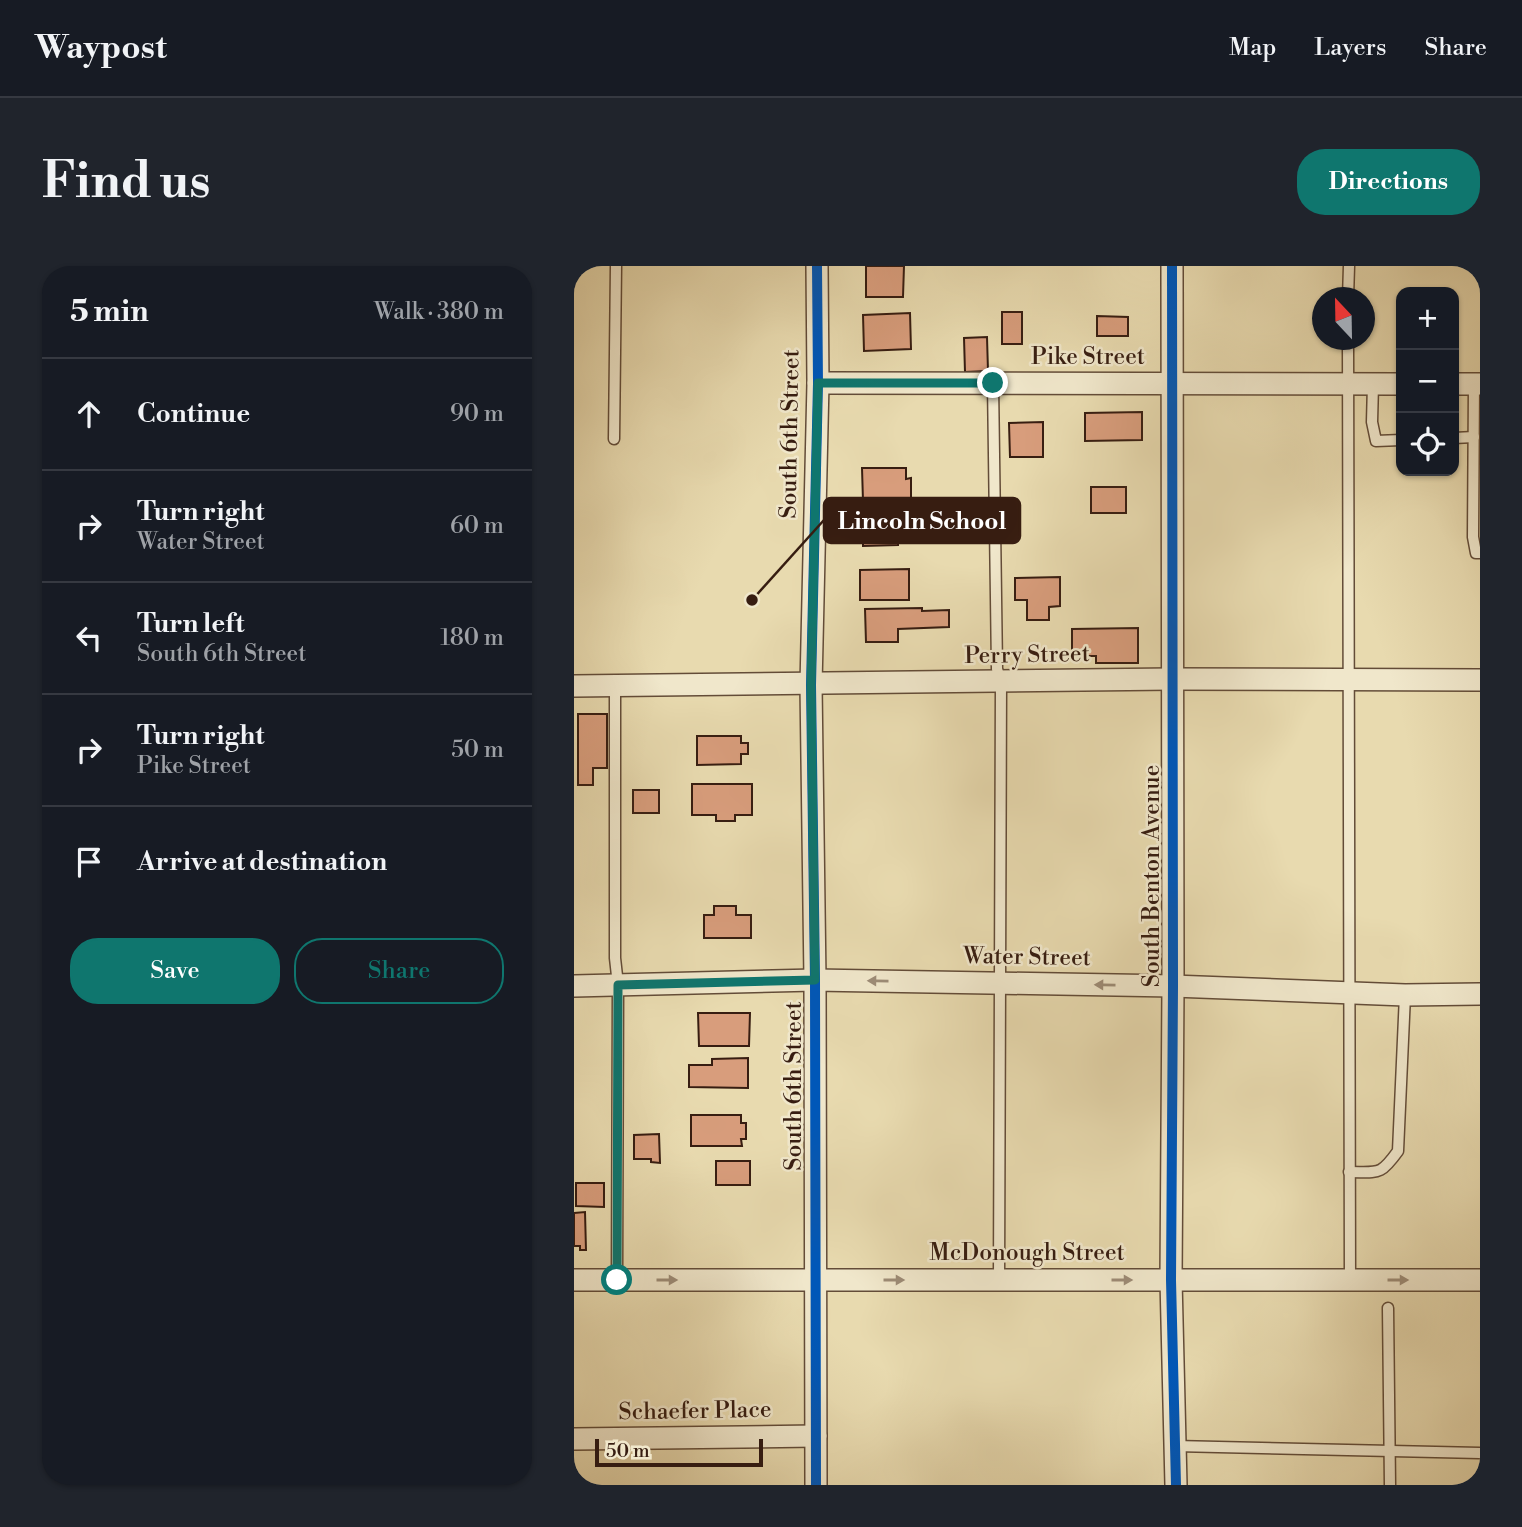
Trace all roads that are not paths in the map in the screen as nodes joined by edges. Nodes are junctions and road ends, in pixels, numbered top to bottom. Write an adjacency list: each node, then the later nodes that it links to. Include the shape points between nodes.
1 (616, 266): 16 (lane)
2 (817, 266): 7 (street, South 6th Street)
3 (1172, 266): 10 (street, South Benton Avenue)
4 (1349, 266): 5 (lane)
5 (1348, 287)
6 (1348, 350): 9 (lane)
7 (818, 383): 8 (street, Pike Street); 23 (street, South 6th Street)
8 (993, 383): 10 (street, Pike Street); 22 (lane, via 997,669)
9 (1347, 383): 10 (street, Pike Street); 11 (street, Pike Street); 20 (lane)
10 (1172, 384): 19 (street, South Benton Avenue)
11 (1373, 384): 12 (street, Pike Street); 17 (lane, via 1376,441)
12 (1396, 384)
13 (1469, 384): 14 (lane)
14 (1474, 437): 15 (lane); 18 (lane, via 1473,537 1476,553)
15 (1459, 438)
16 (614, 439)
17 (1396, 440)
18 (1480, 553)
19 (1172, 680): 20 (street, Perry Street); 22 (street, Perry Street); 29 (street, South Benton Avenue)
20 (1347, 680): 21 (street, Perry Street); 31 (lane)
21 (1480, 680)
22 (1001, 682): 23 (street, Perry Street); 27 (lane)
23 (811, 685): 25 (street, Perry Street); 26 (street, South 6th Street)
24 (574, 686): 25 (street, Perry Street)
25 (615, 686): 28 (lane, via 614,944)
26 (815, 980): 27 (street, Water Street, one-way to 26); 28 (street, Water Street); 35 (street, South 6th Street)
27 (1000, 983): 29 (street, Water Street, one-way to 27); 38 (lane)
28 (618, 985): 30 (street, Water Street); 37 (lane)
29 (1174, 985): 31 (street, Water Street); 39 (street, South Benton Avenue)
30 (574, 986)
31 (1349, 993): 33 (street, Water Street); 34 (lane)
32 (1480, 994): 33 (street, Water Street)
33 (1405, 995): 34 (lane, via 1398,1151 1385,1169)
34 (1349, 1171): 40 (lane)
35 (816, 1279): 37 (street, McDonough Street, one-way to 35); 38 (street, McDonough Street, one-way to 38); 43 (street, South 6th Street)
36 (574, 1280): 37 (street, McDonough Street)
37 (617, 1280)
38 (999, 1280): 39 (street, McDonough Street, one-way to 39)
39 (1171, 1280): 40 (street, McDonough Street); 45 (street, South Benton Avenue)
40 (1350, 1280): 41 (street, McDonough Street, one-way to 41)
41 (1480, 1280)
42 (1388, 1308): 46 (lane)
43 (816, 1436): 44 (street, Schaefer Place); 48 (street, South 6th Street)
44 (574, 1439)
45 (1175, 1446): 46 (lane); 49 (street, South Benton Avenue)
46 (1389, 1451): 47 (lane); 50 (lane)
47 (1480, 1453)
48 (816, 1485)
49 (1176, 1485)
50 (1390, 1485)

